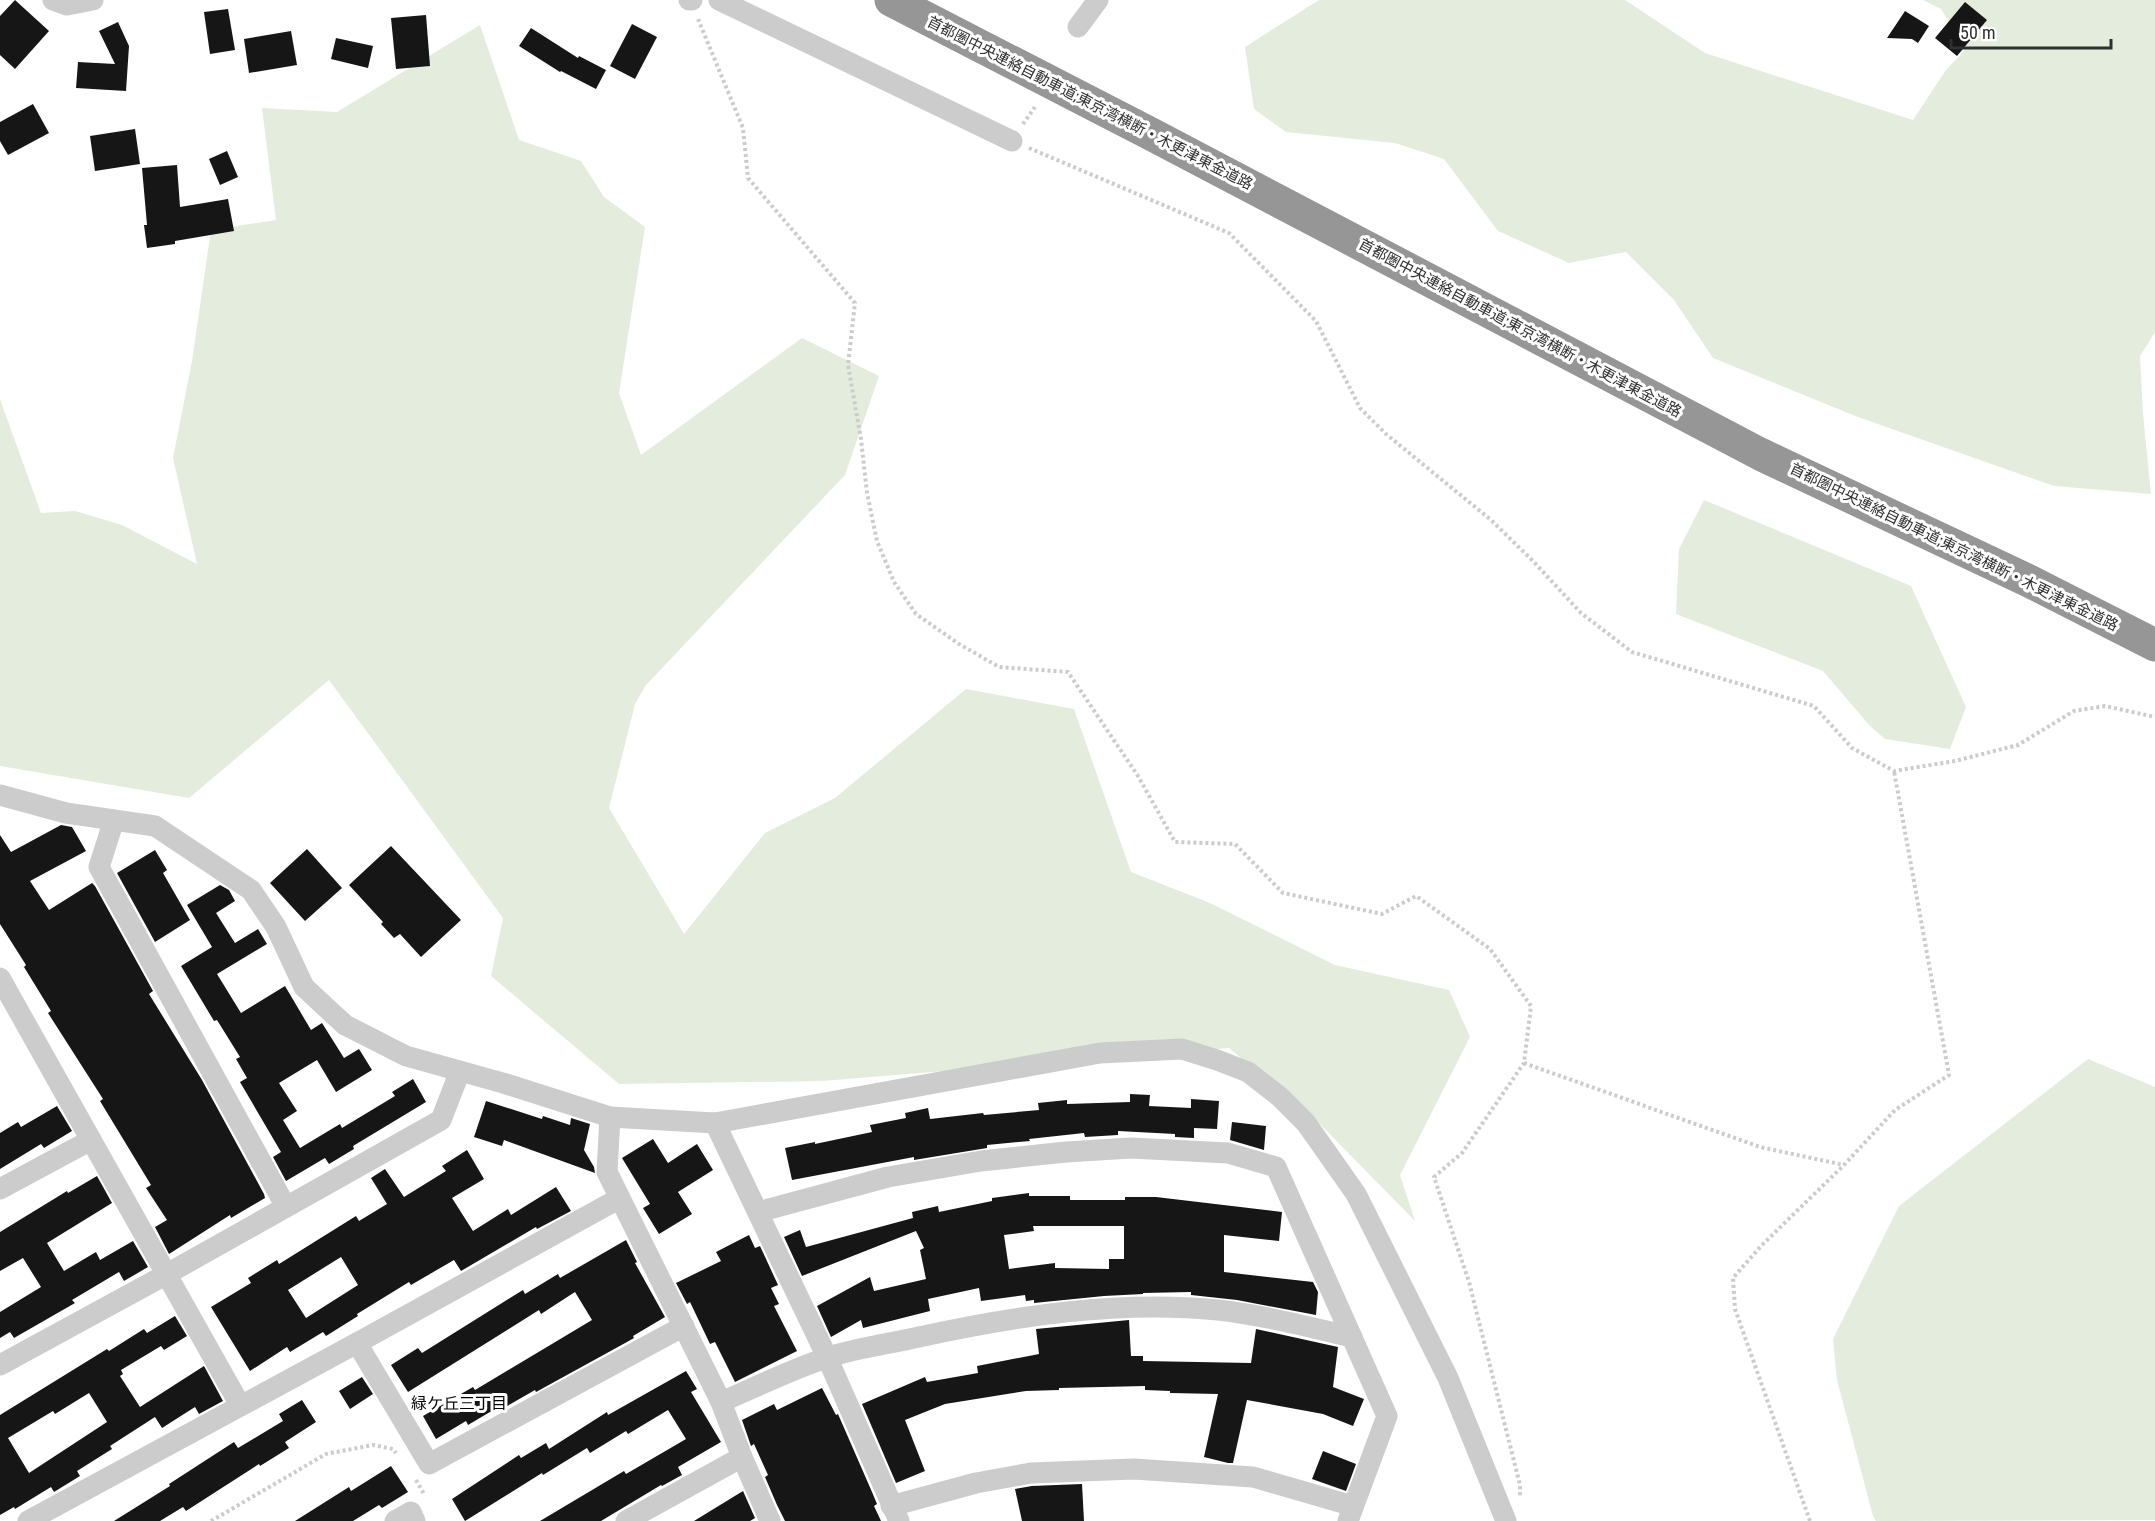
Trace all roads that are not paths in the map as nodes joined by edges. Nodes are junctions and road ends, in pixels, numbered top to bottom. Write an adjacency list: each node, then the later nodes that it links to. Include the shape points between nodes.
1 (52, 0): 2 (street, via 68,4)
2 (93, 0)
3 (719, 0): 7 (street)
4 (891, 0): 8 (highway, 首都圏中央連絡自動車道;東京湾横断・木更津東金道路, via 1760,454)
5 (1098, 0): 6 (street)
6 (1078, 27)
7 (1012, 141)
8 (2155, 645)
9 (0, 795): 10 (street, via 66,813)
10 (114, 820): 12 (street, via 155,826 251,890 276,927 304,987 345,1025 406,1056); 18 (street, via 99,867)
11 (0, 978): 15 (street)
12 (460, 1071): 13 (street); 18 (street, via 441,1120)
13 (610, 1117): 14 (street); 17 (street, via 607,1172)
14 (715, 1123): 19 (street); 36 (street, via 1100,1053 1182,1049 1248,1072 1306,1123 1356,1194 1448,1378)
15 (91, 1140): 16 (street); 20 (street)
16 (0, 1190)
17 (620, 1198): 21 (street); 23 (street)
18 (286, 1207): 20 (street)
19 (758, 1212): 22 (street, via 888,1177 981,1161 1131,1148 1228,1153 1276,1167); 24 (street)
20 (167, 1274): 25 (street); 27 (street)
21 (684, 1326): 23 (street, via 429,1464); 26 (street)
22 (1352, 1337): 24 (street, via 1218,1310 1103,1309 1031,1316); 30 (street, via 1387,1416)
23 (357, 1343): 27 (street)
24 (827, 1357): 26 (street); 29 (street)
25 (0, 1365)
26 (721, 1402): 28 (street)
27 (240, 1405): 31 (street)
28 (742, 1457): 34 (street); 35 (street)
29 (895, 1513): 30 (street, via 976,1483 1031,1473 1134,1469 1253,1477)
30 (1350, 1513)
31 (28, 1521)
32 (395, 1521): 33 (street, via 411,1512)
33 (415, 1521)
34 (626, 1521)
35 (771, 1521)
36 (1506, 1521)

